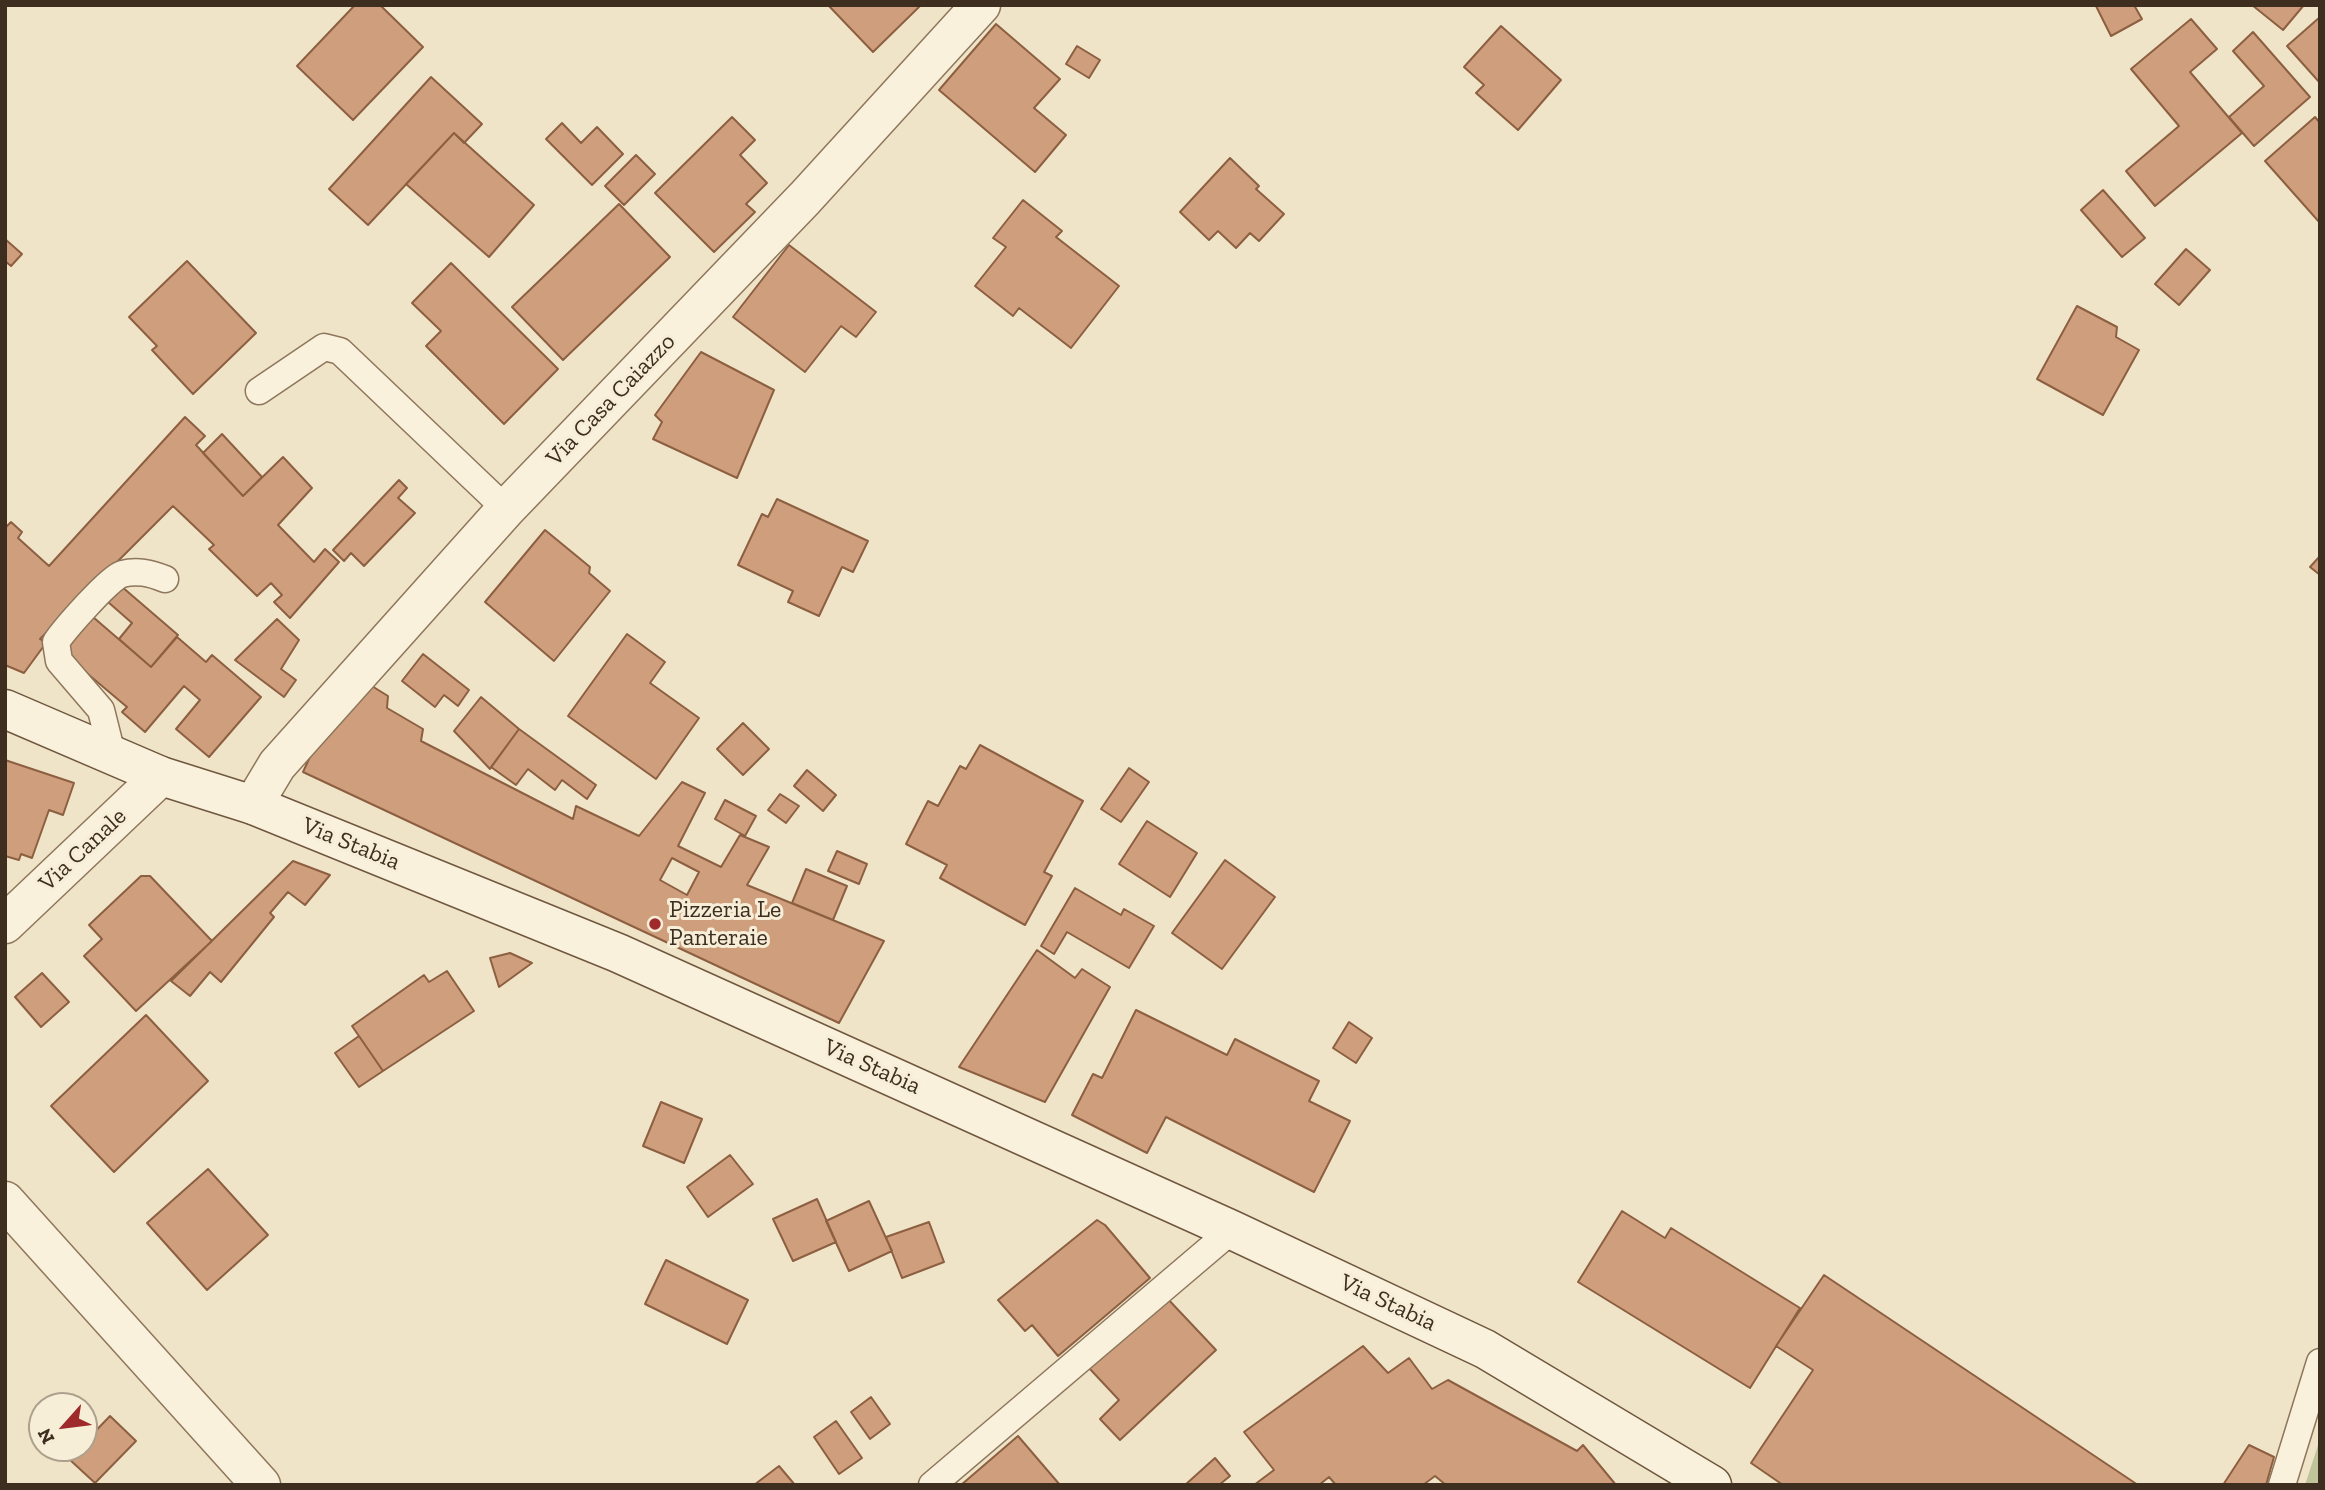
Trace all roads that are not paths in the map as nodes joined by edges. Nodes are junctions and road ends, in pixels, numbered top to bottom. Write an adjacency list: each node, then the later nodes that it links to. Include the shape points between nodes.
1 (981, 5): 3 (main road, Via Casa Caiazzo, via 805,198)
2 (260, 391): 3 (lane, via 324,347 340,351)
3 (506, 509): 8 (main road, Via Casa Caiazzo, via 277,765)
4 (165, 579): 6 (lane, via 148,572 119,575 56,642 60,660 101,710)
5 (5, 709): 6 (main road, Via Stabia)
6 (112, 754): 7 (main road, Via Stabia)
7 (161, 776): 8 (main road, Via Stabia); 9 (main road, Via Canale)
8 (253, 805): 11 (main road, Via Stabia, via 618,953)
9 (5, 924)
10 (5, 1201): 13 (main road)
11 (1232, 1230): 14 (lane); 15 (main road, Via Stabia, via 1485,1349)
12 (2320, 1362): 16 (lane)
13 (261, 1485)
14 (932, 1485)
15 (1712, 1485)
16 (2282, 1485)

